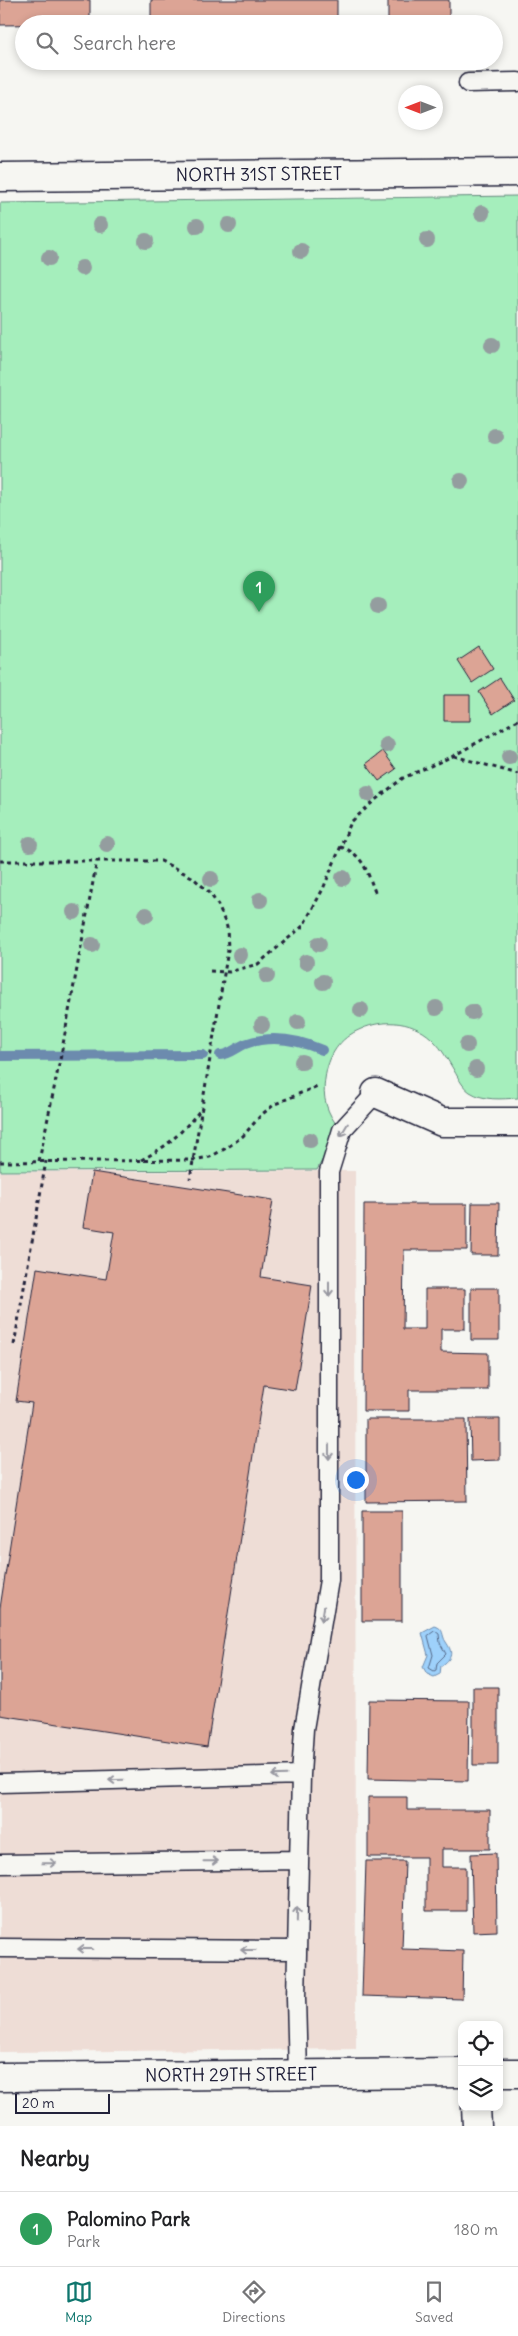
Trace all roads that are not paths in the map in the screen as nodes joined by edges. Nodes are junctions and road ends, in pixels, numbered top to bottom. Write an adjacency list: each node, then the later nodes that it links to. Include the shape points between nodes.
1 (518, 82): 2 (lane)
2 (468, 83)
3 (518, 172): 4 (street, NORTH 31ST STREET)
4 (0, 177)
5 (376, 1093): 6 (street, via 442,1122); 7 (lane, one-way to 7, via 342,1130 329,1172 329,1580 304,1730)
6 (518, 1122)
7 (301, 1775): 8 (lane, one-way to 8); 9 (lane)
8 (0, 1783)
9 (299, 1860): 10 (lane, one-way to 9); 12 (lane, one-way to 9)
10 (0, 1864)
11 (0, 1948): 12 (lane, one-way to 11)
12 (296, 1950): 16 (lane)
13 (458, 2073): 16 (street, NORTH 29TH STREET)
14 (503, 2073): 15 (street)
15 (518, 2073)
16 (298, 2074): 17 (street, NORTH 29TH STREET)
17 (0, 2077)
18 (476, 2111): 19 (street)
19 (477, 2126)

